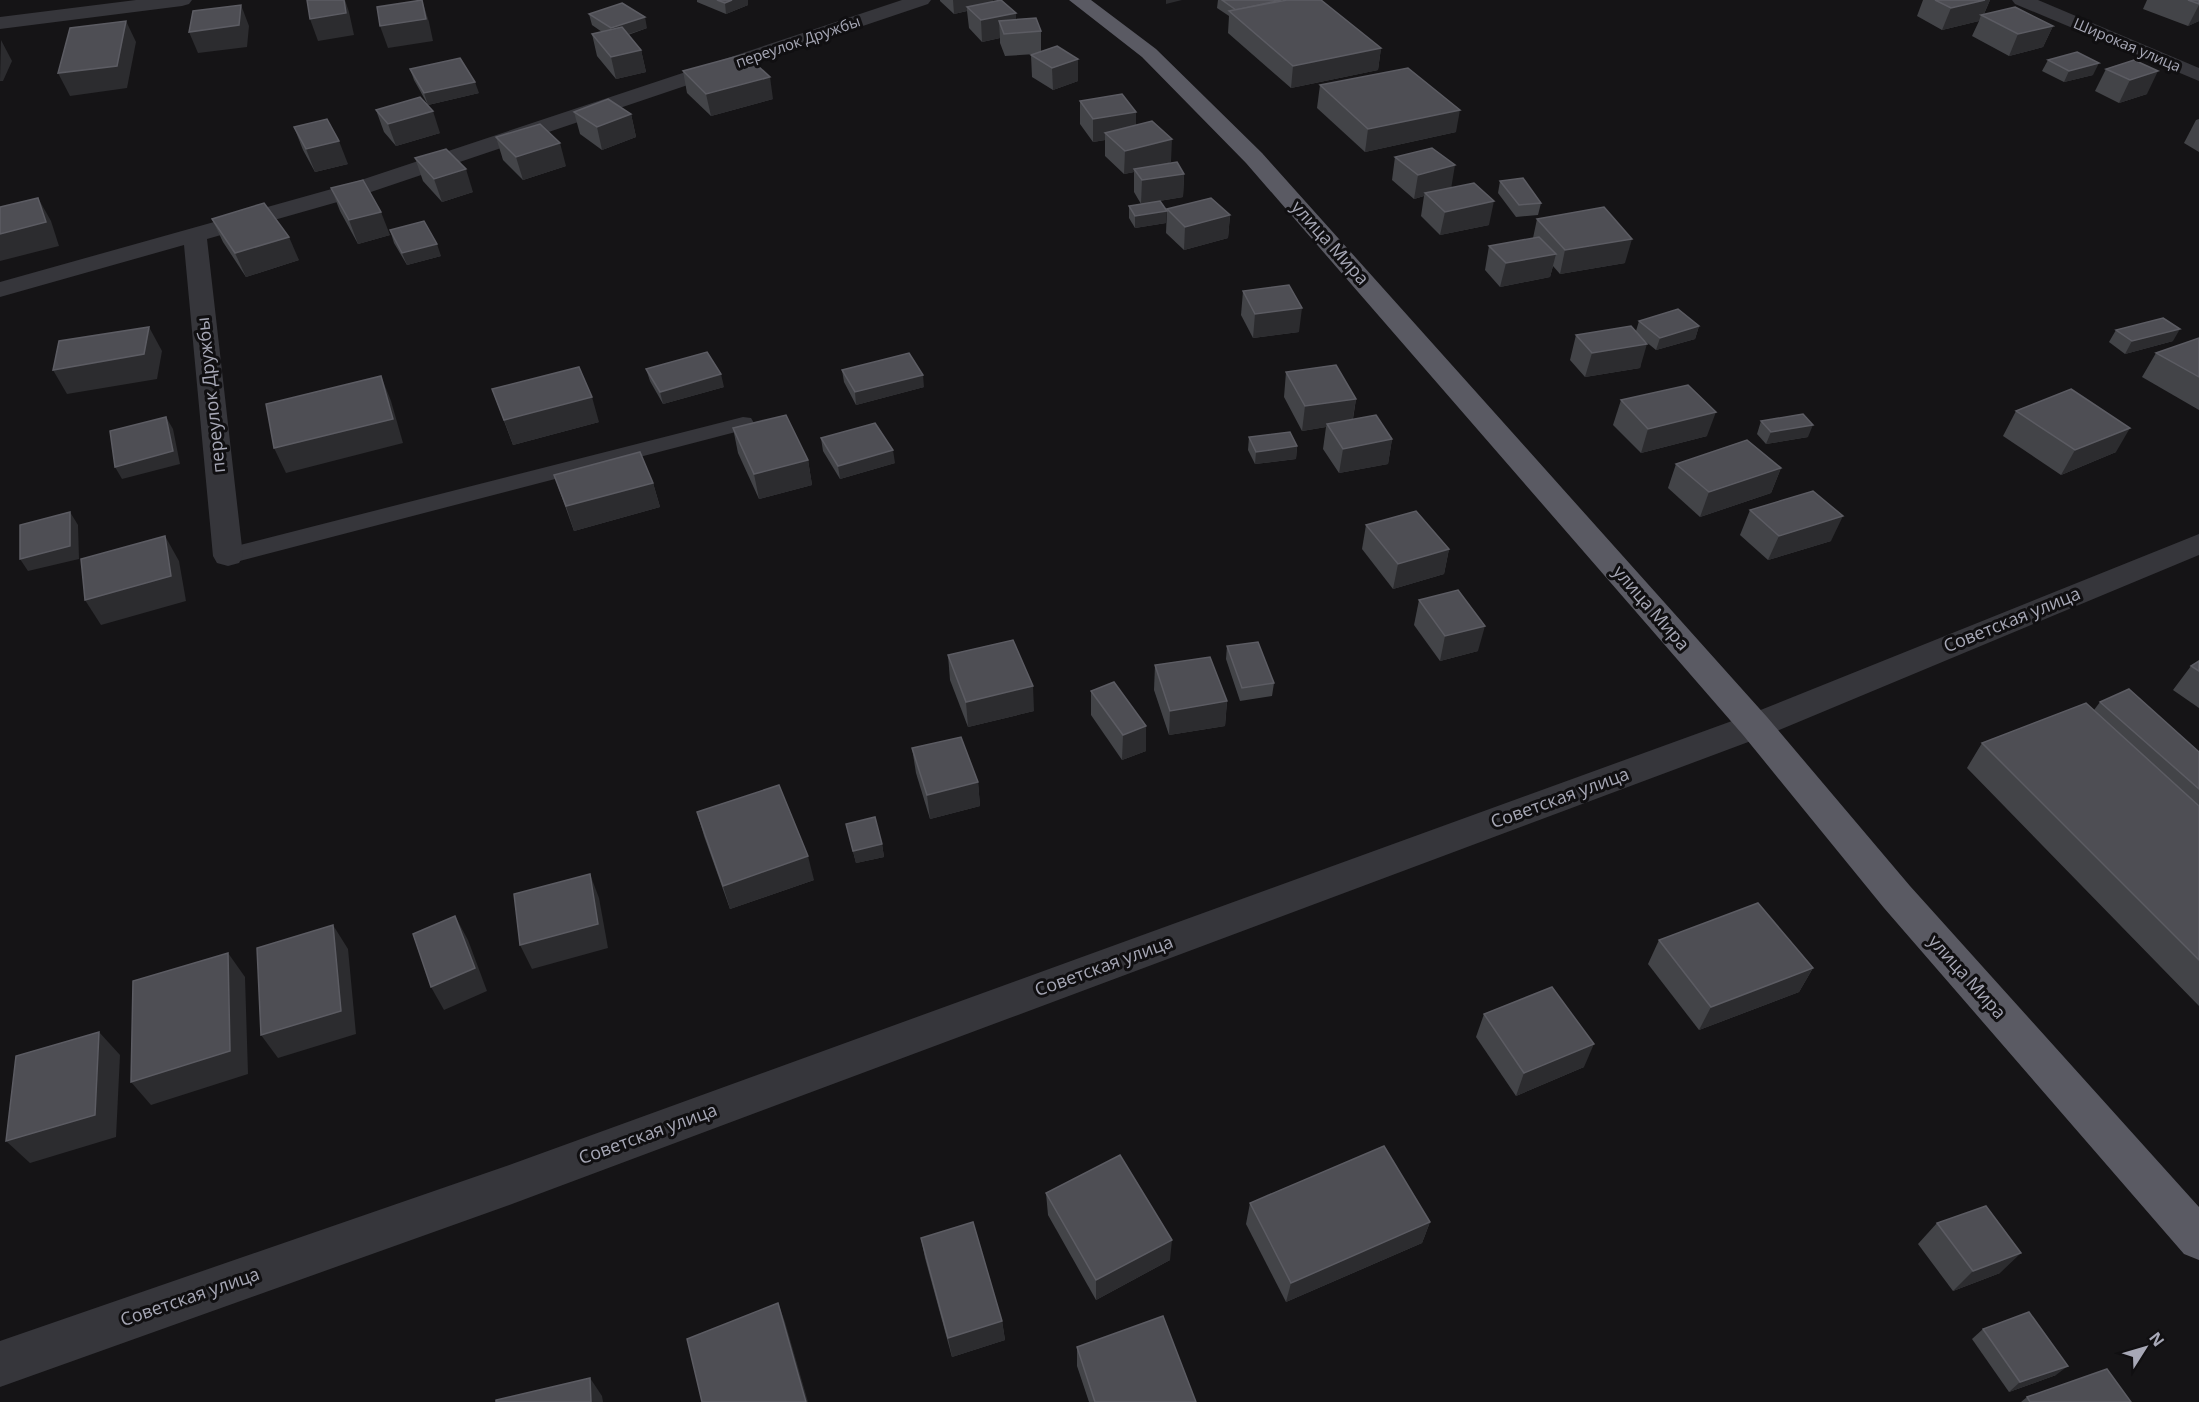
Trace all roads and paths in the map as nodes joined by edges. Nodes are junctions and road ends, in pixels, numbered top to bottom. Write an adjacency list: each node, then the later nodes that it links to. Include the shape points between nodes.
1 (182, 0): 5 (street)
2 (921, 0): 7 (street, переулок Дружбы, via 354,190)
3 (1079, 0): 12 (highway, улица Мира, via 1149,53 1254,158)
4 (2022, 0): 6 (street, Широкая улица)
5 (0, 23)
6 (2199, 75)
7 (195, 235): 8 (street, переулок Дружбы); 11 (street, переулок Дружбы)
8 (0, 290)
9 (743, 423): 11 (lane)
10 (2199, 544): 12 (street, Советская улица)
11 (228, 556)
12 (1755, 726): 13 (highway, улица Мира, via 1897,897); 14 (street, Советская улица, via 512,1184)
13 (2199, 1239)
14 (0, 1364)

